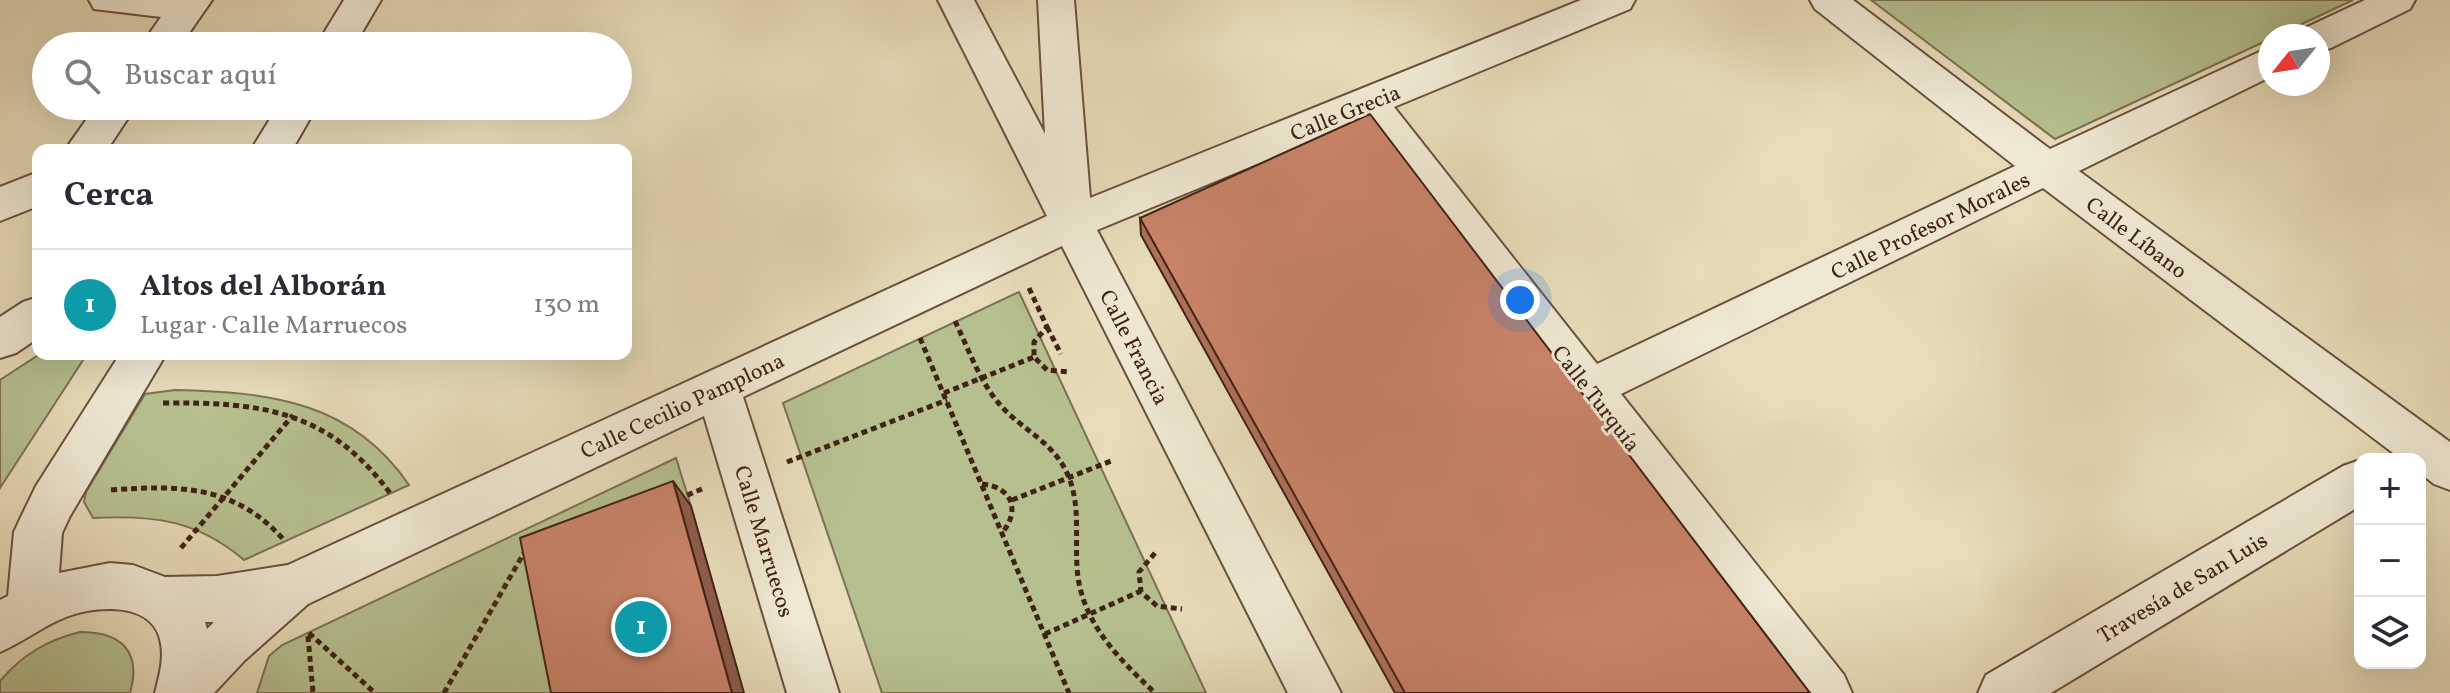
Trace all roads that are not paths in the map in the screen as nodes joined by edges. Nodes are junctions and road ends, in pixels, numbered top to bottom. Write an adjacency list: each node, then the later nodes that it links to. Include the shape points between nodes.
1 (107, 0): 8 (street)
2 (363, 0): 10 (street)
3 (956, 0): 21 (street, Calle Francia)
4 (1056, 0): 21 (street)
5 (1617, 0): 13 (street, Calle Grecia)
6 (1828, 0): 18 (street, Calle Líbano)
7 (2397, 0): 11 (street)
8 (192, 3): 9 (street)
9 (170, 32)
10 (344, 32)
11 (2330, 32)
12 (2258, 67): 18 (street, Calle Profesor Morales)
13 (1368, 102): 21 (street, Calle Grecia); 26 (street, Calle Turquía)
14 (107, 120): 16 (street)
15 (289, 120): 17 (street)
16 (89, 144)
17 (275, 144)
18 (2047, 169): 26 (street, Calle Profesor Morales); 27 (street, Calle Líbano)
19 (32, 191): 20 (street)
20 (0, 205)
21 (1071, 223): 25 (street, Calle Cecilio Pamplona); 34 (street, Calle Francia)
22 (32, 319): 23 (street)
23 (0, 340)
24 (140, 360): 31 (street, via 38,532)
25 (718, 388): 29 (street, Calle Cecilio Pamplona); 33 (street, Calle Marruecos)
26 (1590, 388): 35 (street, Calle Turquía)
27 (2429, 452)
28 (2354, 485): 36 (street, Travesía de San Luis)
29 (300, 599): 30 (street, Calle Cecilio Pamplona); 32 (street, Calle Cecilio Pamplona, via 227,643)
30 (163, 600): 31 (street, Calle Cecilio Pamplona, via 116,586 86,589 55,597); 32 (street, via 178,616 187,638)
31 (16, 618)
32 (182, 692)
33 (813, 693)
34 (1315, 693)
35 (1826, 693)
36 (2004, 693)

